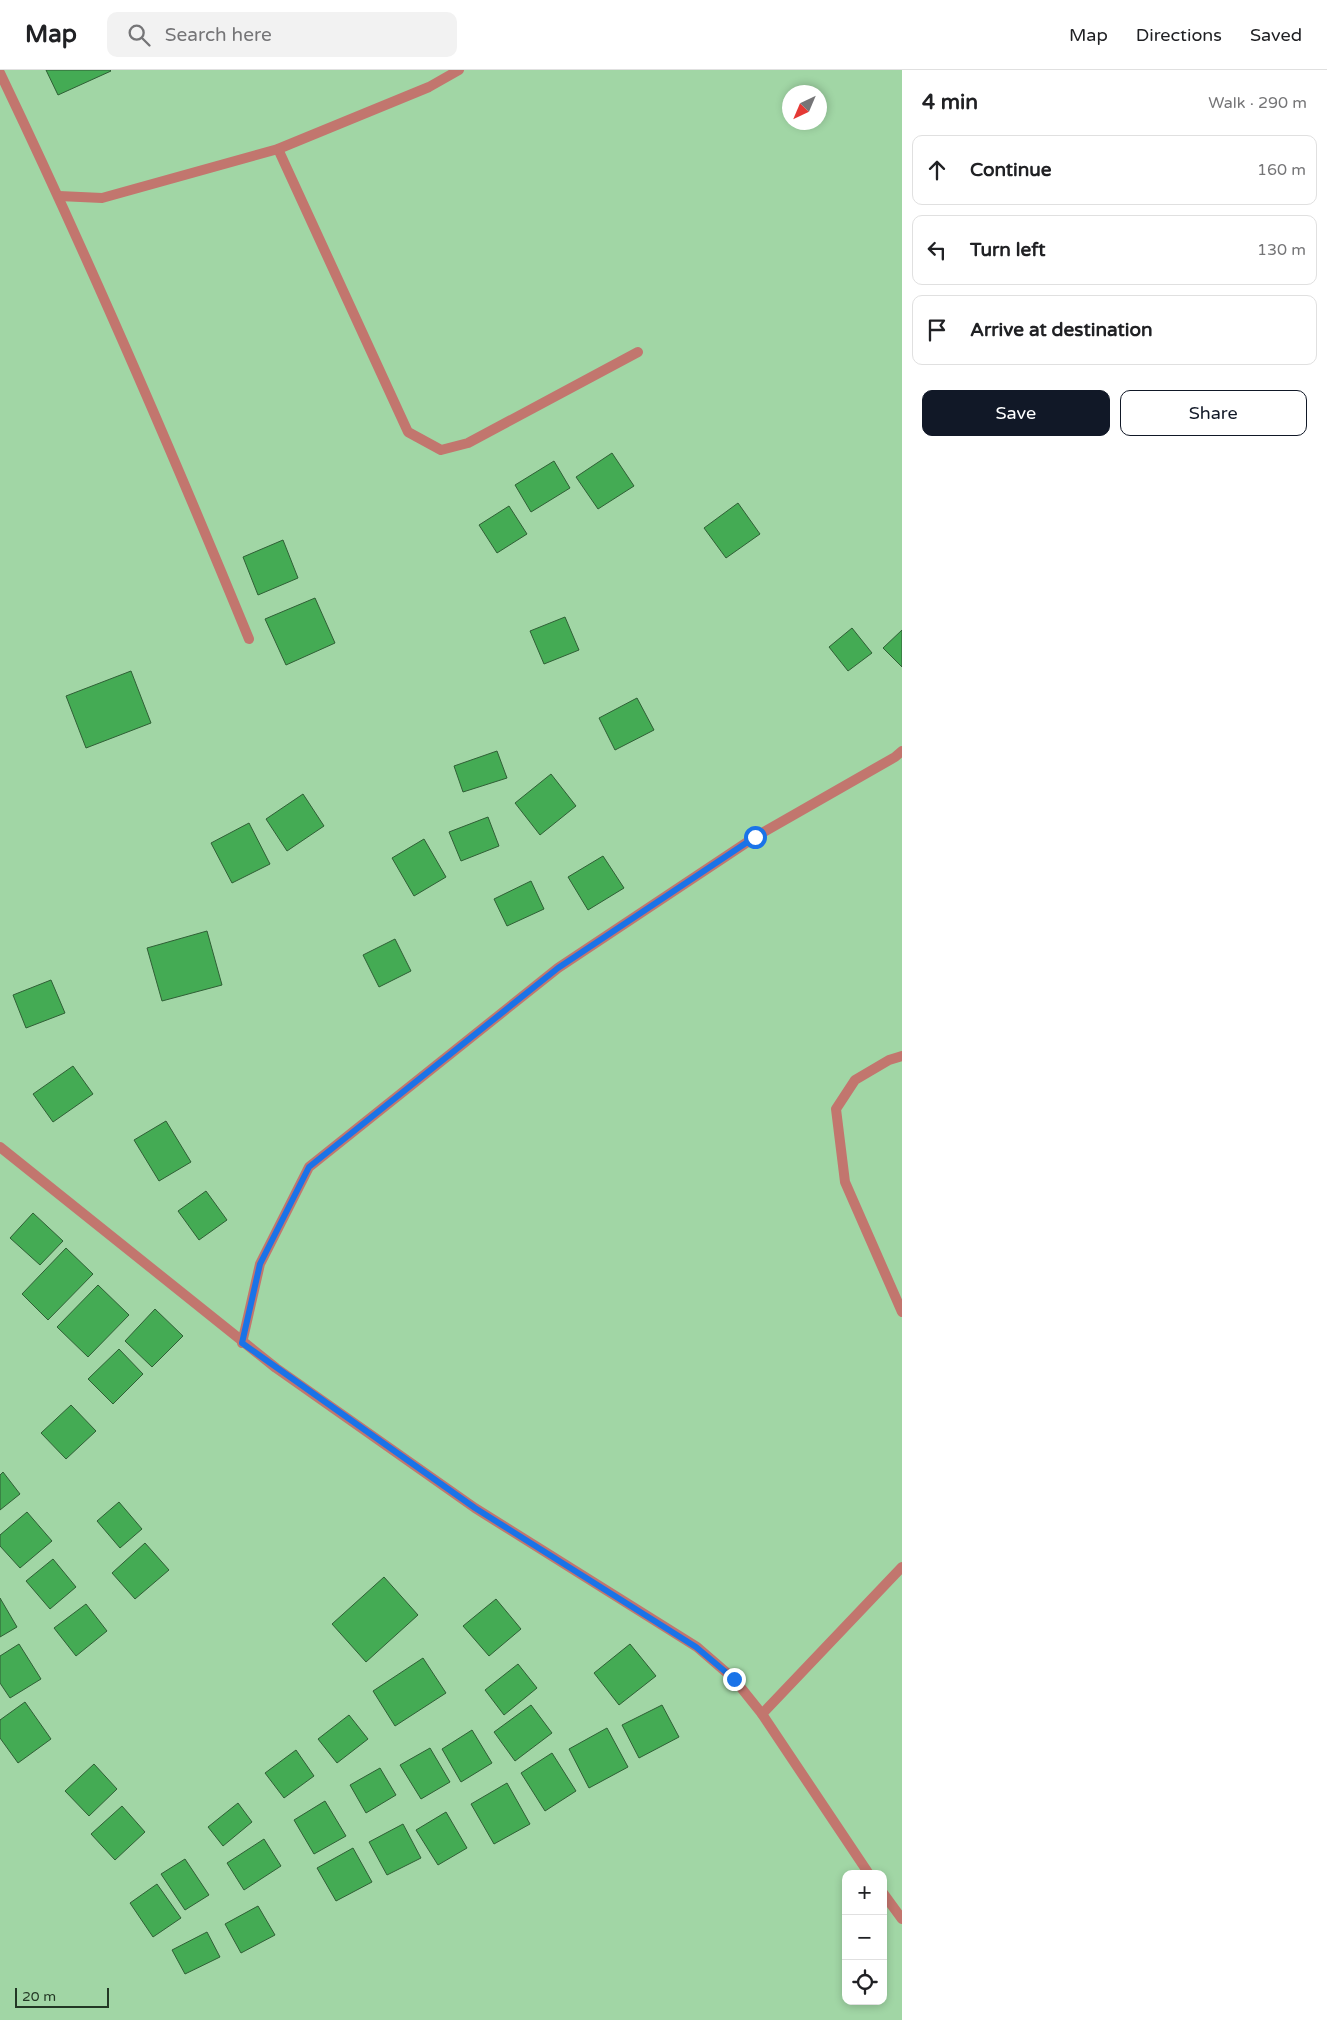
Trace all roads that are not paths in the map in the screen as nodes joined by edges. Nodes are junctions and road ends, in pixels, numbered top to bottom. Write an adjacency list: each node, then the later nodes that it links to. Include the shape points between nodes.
1 (459, 70): 3 (street, via 429,87)
2 (0, 73): 4 (street)
3 (278, 149): 4 (street, via 102,198); 5 (street, via 408,432 432,446 441,450 468,443)
4 (59, 196): 6 (street)
5 (638, 352)
6 (250, 640)
7 (902, 751): 11 (street, via 755,837 558,968 309,1167 260,1264)
8 (902, 1056): 10 (street, via 855,1080 836,1110 845,1182)
9 (0, 1147): 11 (street)
10 (902, 1312)
11 (242, 1343): 13 (street, via 475,1508 696,1647 734,1679)
12 (902, 1567): 13 (street)
13 (762, 1714): 14 (street)
14 (866, 1870)
15 (887, 1898): 16 (street)
16 (902, 1919)

